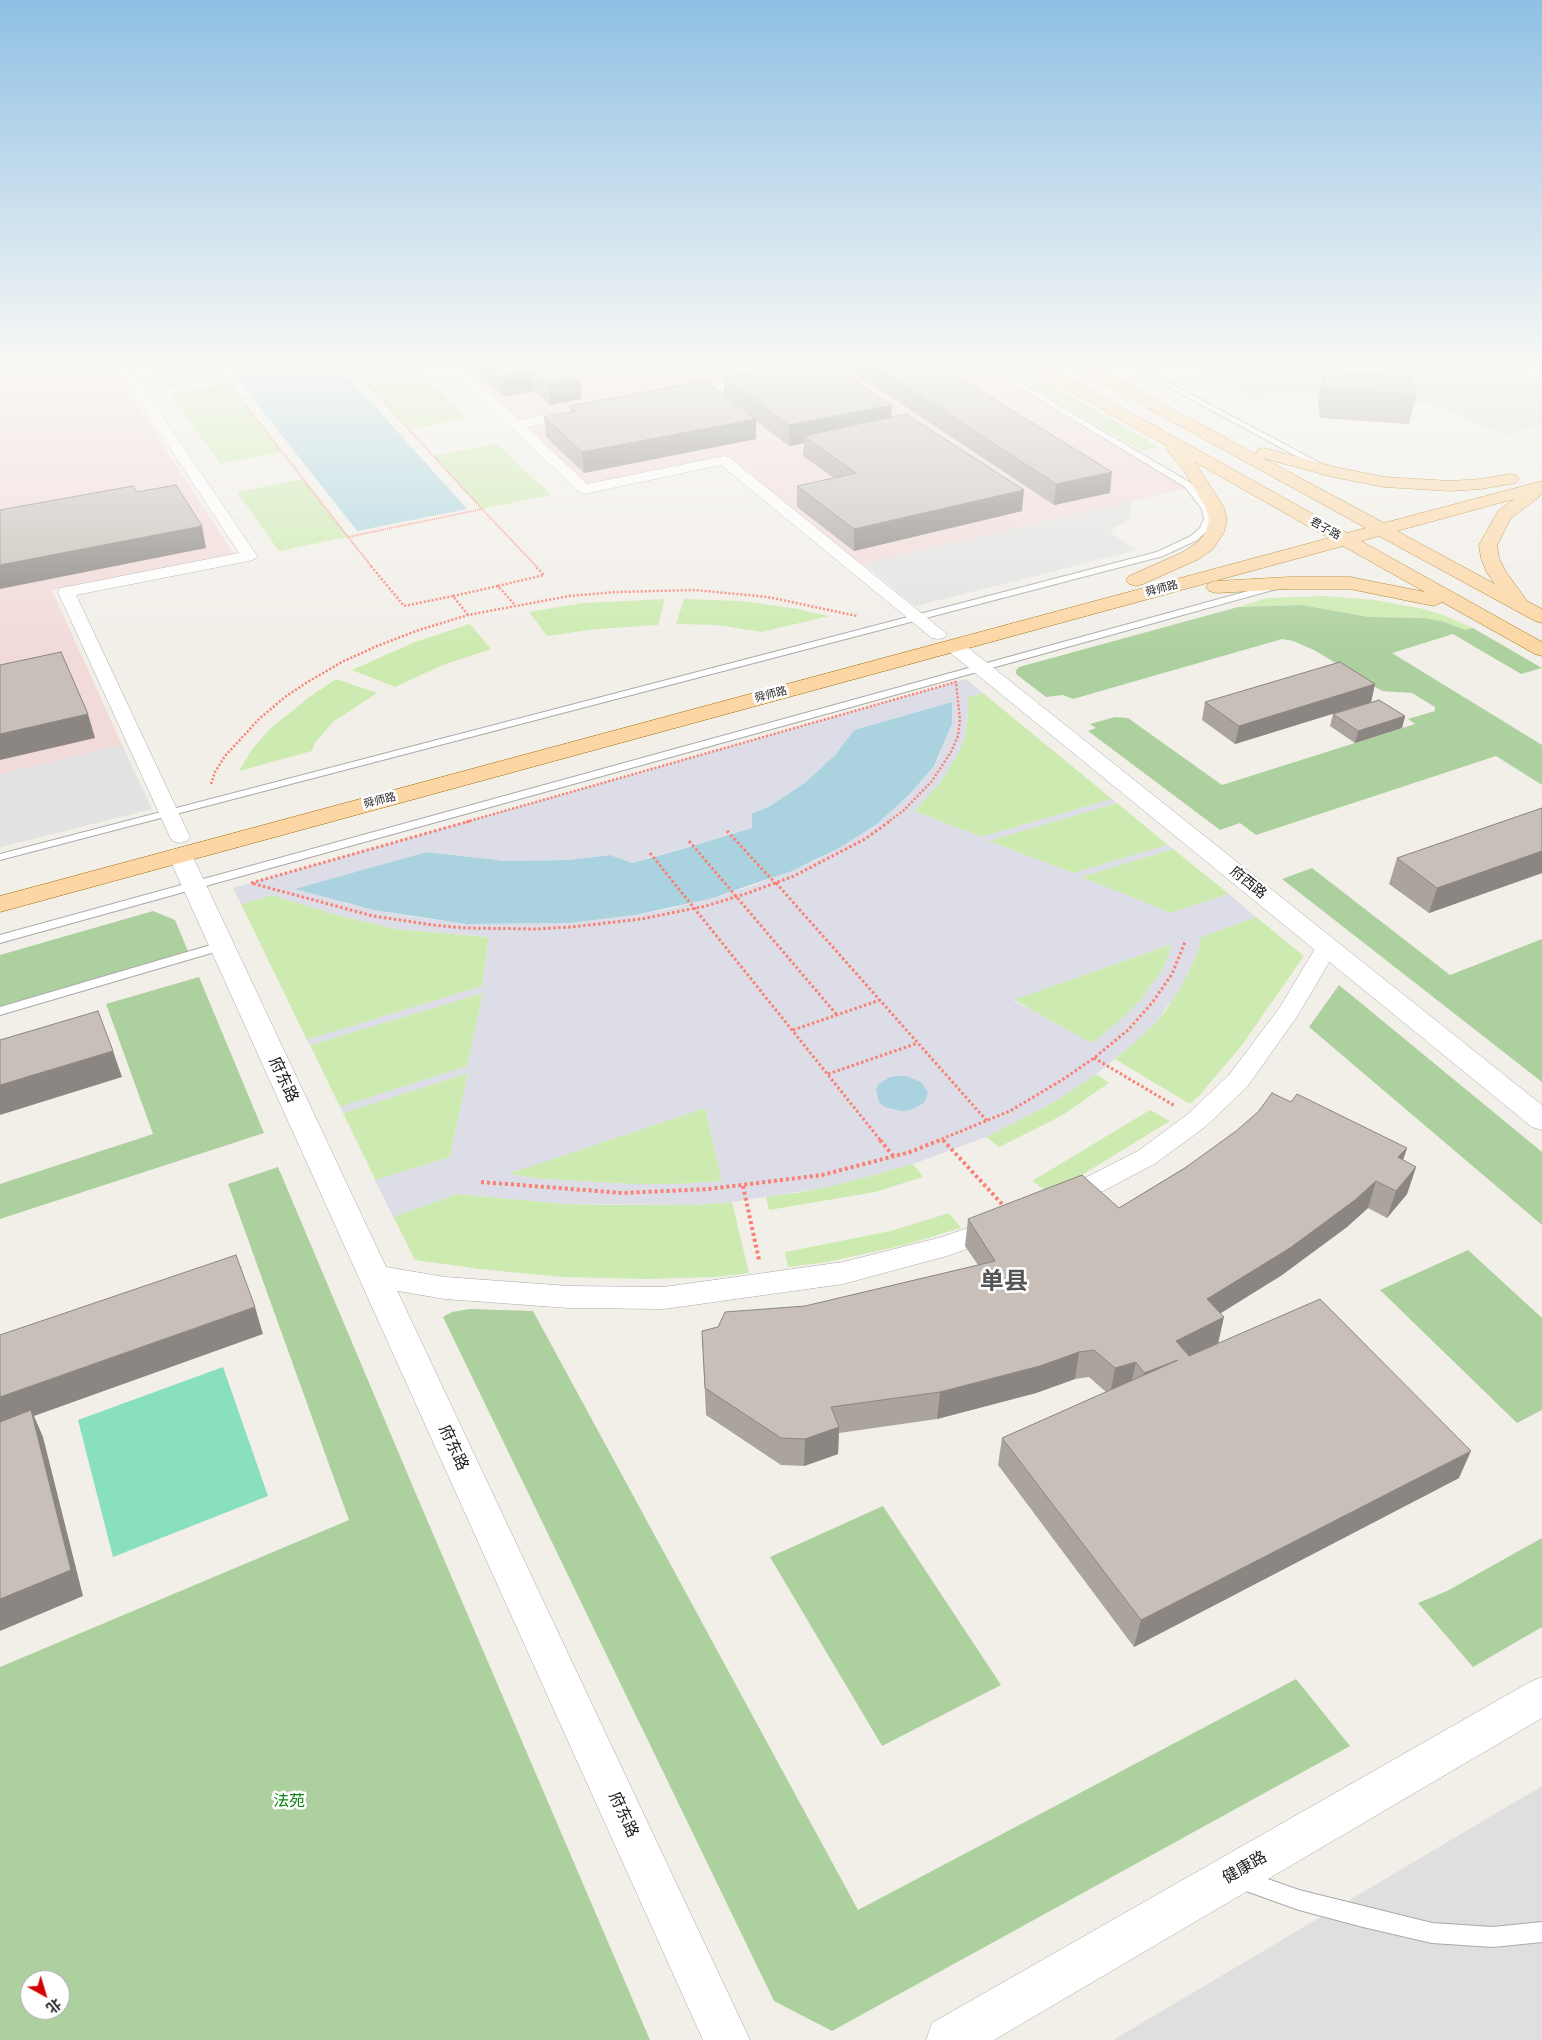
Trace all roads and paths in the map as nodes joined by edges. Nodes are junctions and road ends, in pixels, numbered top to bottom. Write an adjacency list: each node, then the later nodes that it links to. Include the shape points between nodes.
1 (183, 458): 13 (street)
2 (286, 458): 20 (path)
3 (435, 458): 15 (path)
4 (551, 458): 32 (street, via 584,489 724,460)
5 (1143, 458): 17 (lane, via 1188,485)
6 (1181, 458): 17 (main road, via 1216,508)
7 (1199, 458): 18 (main road, 君子路)
8 (1251, 458): 16 (main road, 君子路)
9 (1286, 458): 11 (main road)
10 (1308, 458): 11 (lane)
11 (1334, 472): 12 (main road, via 1384,482 1451,486)
12 (1539, 480): 16 (main road, 舜师路); 19 (main road, 舜师路); 29 (main road, via 1530,494 1504,515 1488,545 1497,573 1514,596)
13 (201, 485): 14 (street); 39 (street, via 249,556 66,592)
14 (182, 488)
15 (482, 509): 20 (path); 24 (path, via 544,575)
16 (1362, 519): 18 (main road, 舜师路); 19 (main road, 君子路)
17 (1213, 520): 22 (main road, via 1216,532 1206,545 1190,556); 38 (lane, via 1194,538 1160,554)
18 (1325, 529): 21 (main road, 君子路); 22 (main road, 舜师路)
19 (1381, 530): 21 (main road, 舜师路); 29 (main road, 君子路)
20 (348, 537): 25 (path, via 404,606)
21 (1344, 540): 26 (main road, 舜师路); 31 (main road, 君子路)
22 (1136, 580): 32 (main road, 舜师路)
23 (1289, 583): 26 (main road, via 1189,590); 31 (main road, via 1350,583 1382,588 1442,602); 39 (lane)
24 (498, 586): 25 (path); 27 (path)
25 (452, 596): 28 (path)
26 (1125, 599): 32 (main road, 舜师路)
27 (514, 605): 28 (path); 30 (path, via 606,593 695,590 768,597)
28 (468, 615): 34 (path, via 377,646 342,662 285,697 259,719 226,756 215,772)
29 (1537, 615)
30 (862, 617)
31 (1499, 626): 33 (main road, 君子路)
32 (946, 640): 39 (main road, 舜师路); 48 (street, 府西路)
33 (1542, 650)
34 (211, 790)
35 (727, 831): 40 (path)
36 (688, 841): 42 (path)
37 (650, 853): 44 (path)
38 (0, 857)
39 (184, 859): 41 (main road, 舜师路); 43 (main road, 舜师路); 45 (lane); 47 (street, 府东路)
40 (775, 883): 42 (path); 44 (path, via 836,856 865,839 918,797 932,781 958,736 960,720 956,682 251,883 373,916 465,928 571,927 641,919); 49 (path)
41 (0, 885)
42 (734, 896): 44 (path); 51 (path)
43 (0, 904)
44 (693, 908): 52 (path)
45 (0, 939)
46 (1185, 942): 54 (path, via 1172,974 1152,1003 1128,1030)
47 (221, 946): 50 (lane); 65 (street, 府东路)
48 (1327, 947): 56 (street, via 1290,1010 1238,1081); 57 (street, 府西路)
49 (880, 1000): 51 (path); 53 (path)
50 (0, 1011)
51 (837, 1015): 52 (path)
52 (793, 1030): 55 (path)
53 (918, 1043): 55 (path); 58 (path)
54 (1094, 1058): 56 (path); 58 (path, via 1035,1097)
55 (828, 1074): 60 (path)
56 (1197, 1120): 63 (street, via 1147,1157 1086,1190)
57 (1542, 1120)
58 (987, 1121): 59 (path)
59 (943, 1140): 60 (path); 64 (path)
60 (894, 1157): 62 (path, via 822,1175)
61 (481, 1182): 62 (path, via 623,1192)
62 (743, 1186): 66 (path)
63 (1042, 1209)
64 (1016, 1220): 66 (street, via 947,1246 843,1273)
65 (374, 1276): 66 (street, via 445,1288 569,1297 664,1298); 70 (street, 府东路)
66 (764, 1286)
67 (1542, 1696): 68 (street, 健康路)
68 (1232, 1876): 69 (lane, via 1299,1900 1432,1933 1493,1937); 71 (street, 健康路)
69 (1542, 1932)
70 (727, 2040)
71 (949, 2040)

